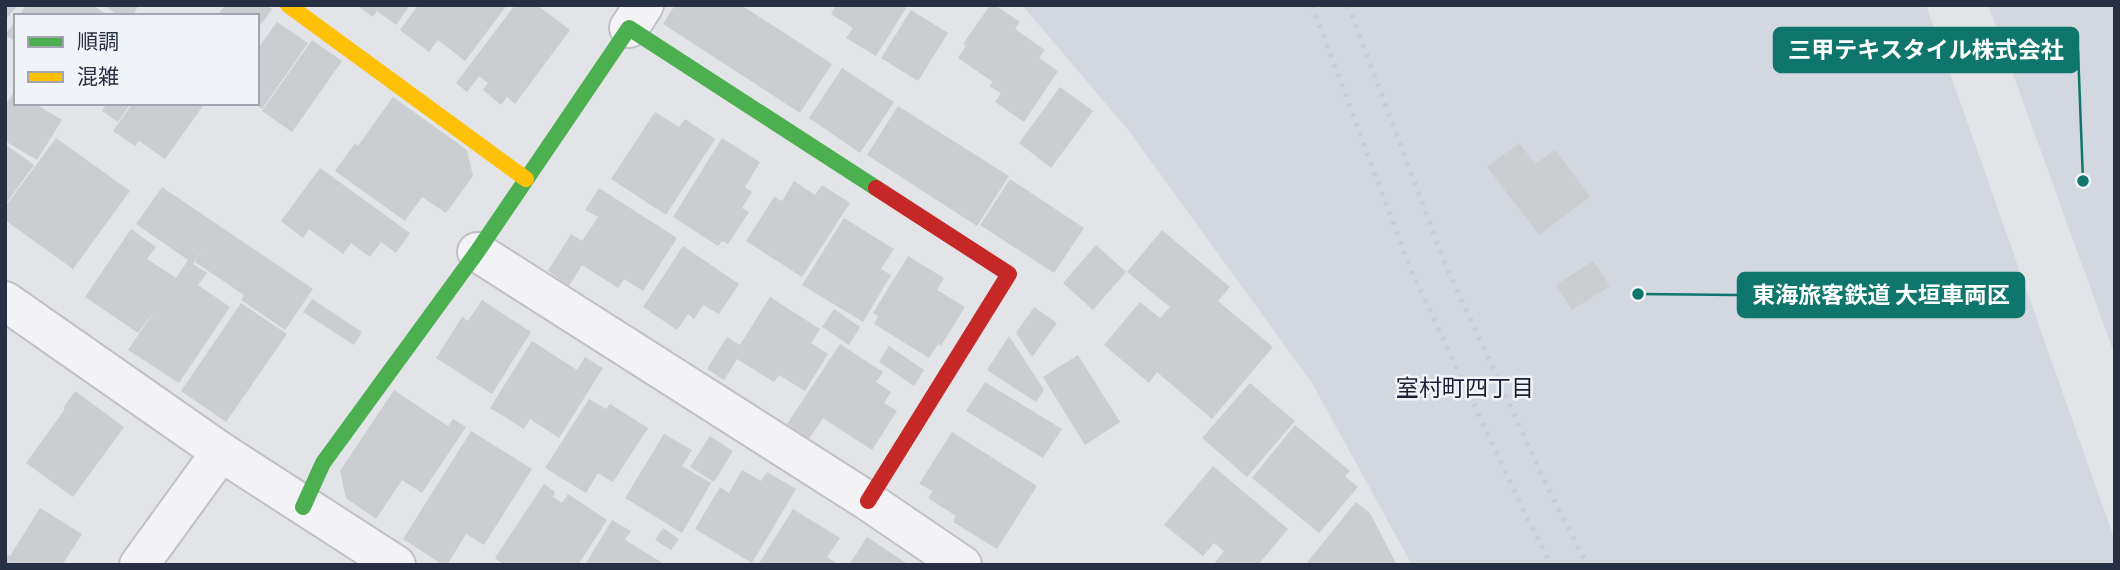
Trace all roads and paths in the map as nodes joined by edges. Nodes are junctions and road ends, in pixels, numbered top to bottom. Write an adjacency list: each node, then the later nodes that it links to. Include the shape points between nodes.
1 (288, 5): 3 (street)
2 (637, 17): 3 (street); 7 (street, via 1009,274)
3 (526, 179): 4 (street)
4 (477, 252): 7 (street); 8 (street, via 323,463)
5 (5, 300): 6 (street)
6 (221, 453): 8 (street); 9 (street)
7 (868, 501): 11 (street)
8 (303, 507): 10 (street)
9 (139, 565)
10 (396, 565)
11 (962, 565)

